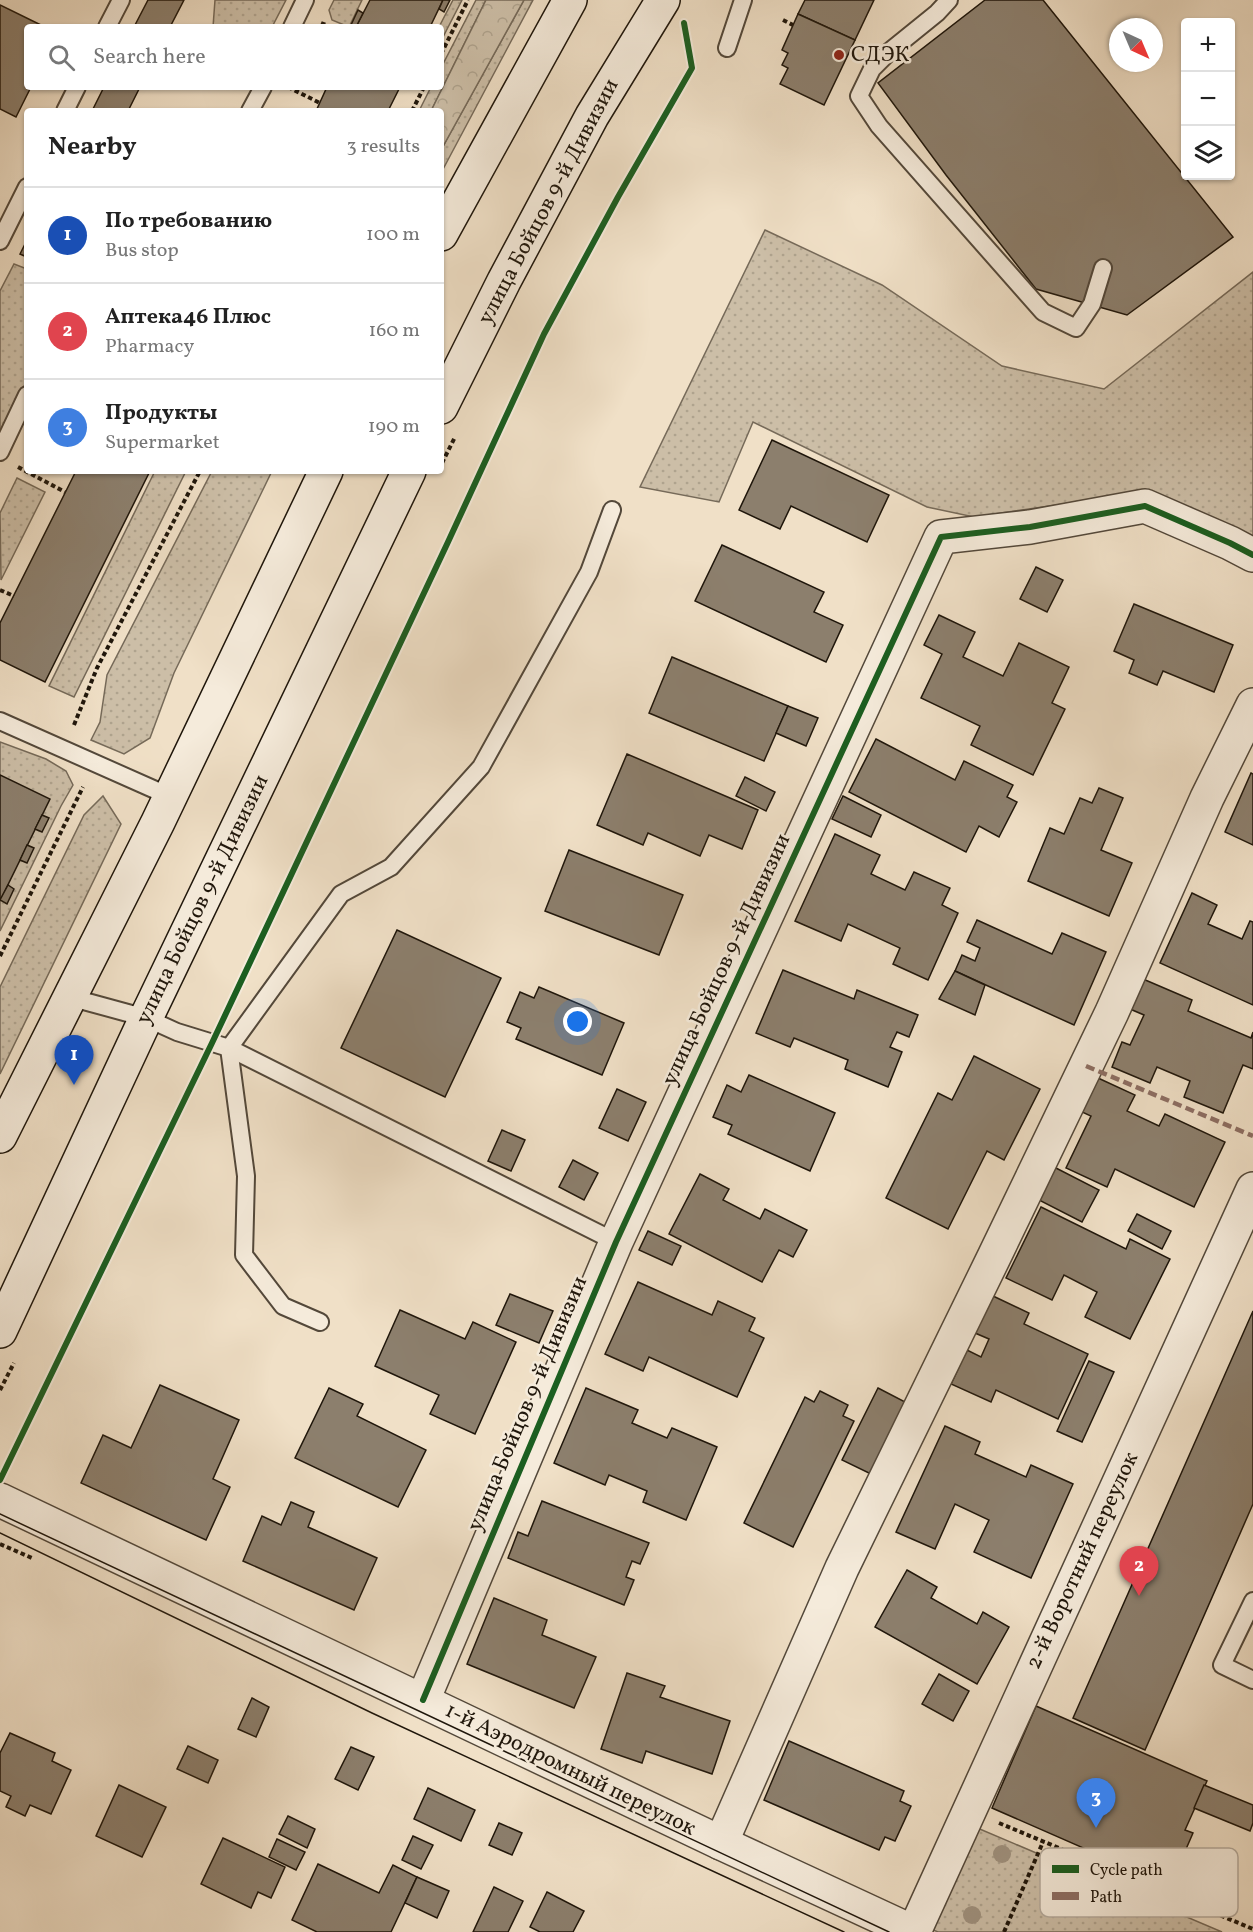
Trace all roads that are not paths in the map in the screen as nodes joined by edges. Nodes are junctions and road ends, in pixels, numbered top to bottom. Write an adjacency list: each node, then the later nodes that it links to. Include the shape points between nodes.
1 (121, 0): 7 (lane)
2 (305, 0): 8 (lane)
3 (570, 0): 15 (street)
4 (663, 0): 18 (street, улица Бойцов 9-й Дивизии, via 592,116)
5 (743, 0): 9 (lane)
6 (949, 0): 17 (lane, via 872,69 859,96 879,126 1043,312 1076,328 1092,304)
7 (109, 24)
8 (293, 24)
9 (727, 48)
10 (76, 90): 12 (lane)
11 (261, 90): 13 (lane)
12 (66, 108)
13 (252, 108)
14 (24, 193): 16 (lane)
15 (445, 223)
16 (0, 241)
17 (1103, 268)
18 (444, 401)
19 (24, 403): 20 (lane)
20 (5, 457)
21 (325, 474): 27 (street)
22 (408, 474): 29 (street, улица Бойцов 9-й Дивизии)
23 (612, 510): 30 (lane, via 589,572 481,767 391,867 340,894)
24 (1253, 555): 33 (street, улица Бойцов 9-й Дивизии, via 1145,506 941,537)
25 (1253, 705): 40 (street, via 1206,798 1112,1012 842,1568)
26 (0, 721): 27 (lane)
27 (170, 796): 28 (street)
28 (69, 997): 29 (lane); 31 (street)
29 (146, 1018): 30 (lane); 35 (street, улица Бойцов 9-й Дивизии)
30 (229, 1048): 33 (lane); 34 (lane, via 246,1176 244,1255 283,1306)
31 (0, 1136)
32 (1253, 1189): 41 (street, 2-й Воротний переулок)
33 (616, 1242): 39 (street, улица Бойцов 9-й Дивизии)
34 (320, 1322)
35 (0, 1330)
36 (0, 1500): 39 (street, 1-й Аэродромный переулок)
37 (1253, 1601): 38 (lane, via 1222,1665)
38 (1253, 1680)
39 (423, 1700): 40 (street, 1-й Аэродромный переулок)
40 (721, 1843): 41 (street, 1-й Аэродромный переулок)
41 (913, 1932)

